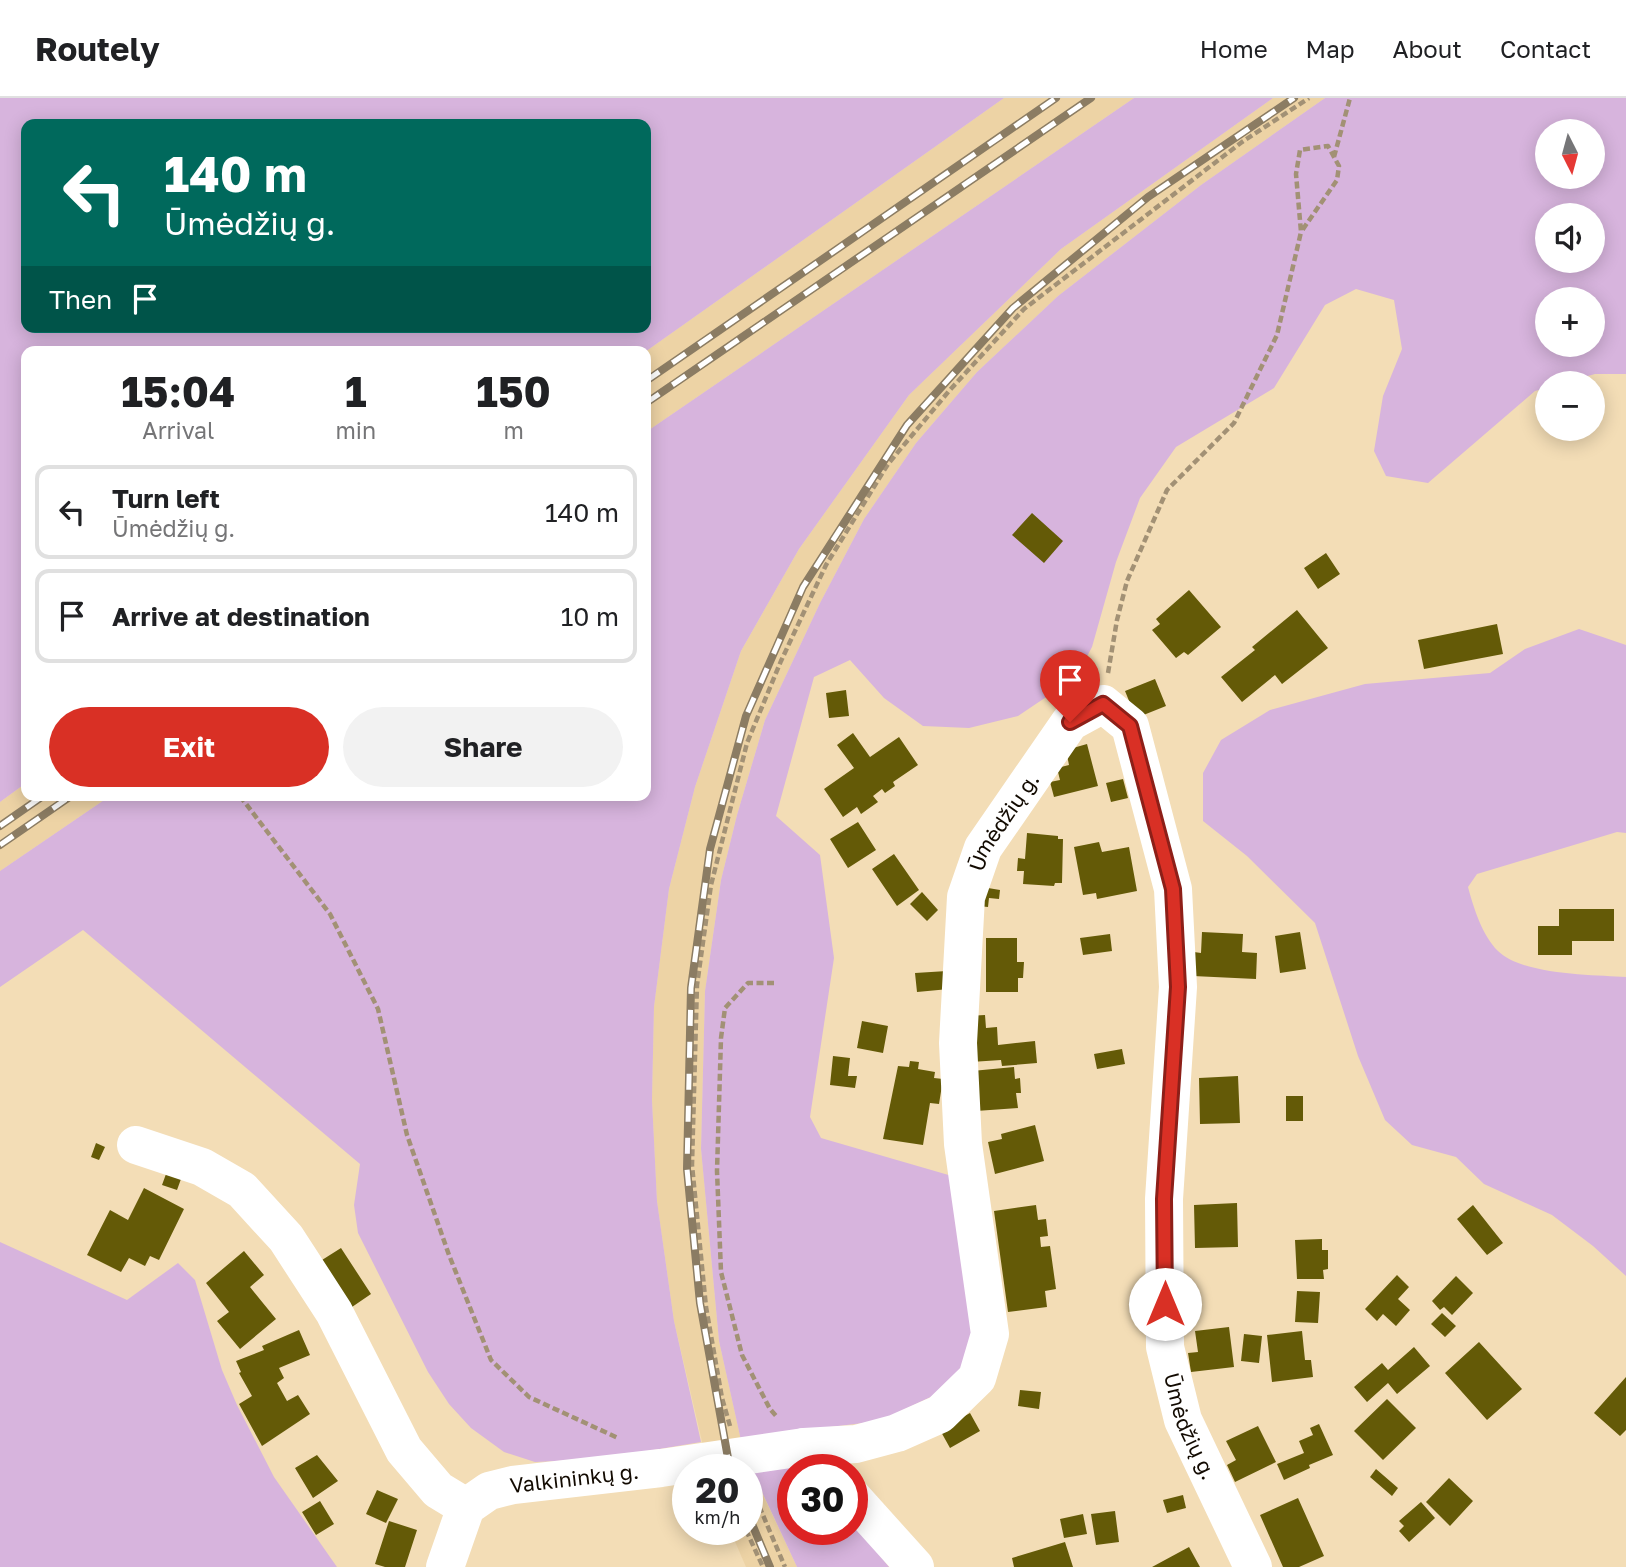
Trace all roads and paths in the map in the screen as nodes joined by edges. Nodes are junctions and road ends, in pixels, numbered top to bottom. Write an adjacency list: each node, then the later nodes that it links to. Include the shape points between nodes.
1 (1309, 98): 9 (path, via 1242,142 1024,309 888,464 826,565 781,661 747,743 711,885 697,985 692,1165 706,1307 722,1398)
2 (1350, 98): 3 (path)
3 (1334, 157): 4 (path, via 1339,166 1337,180); 4 (path, via 1328,146 1300,150 1296,174)
4 (1301, 232): 5 (path, via 1277,335 1234,423 1167,490 1127,581)
5 (1103, 704): 11 (street, Ūmėdžių g., via 1070,722 983,848 966,897 958,1043 963,1144 990,1334 977,1378 940,1414 883,1438); 22 (street, Ūmėdžių g., via 1130,726 1173,889 1178,987 1164,1199 1165,1347 1183,1420)
6 (244, 801): 12 (path, via 330,914 378,1009 407,1135 491,1360 529,1397 642,1450)
7 (774, 983): 10 (path, via 748,983 725,1008 717,1171 721,1272 742,1355 770,1409)
8 (136, 1145): 14 (street, via 202,1167 242,1190 277,1228 334,1312 404,1450 438,1490)
9 (739, 1454)
10 (811, 1454)
11 (827, 1454)
12 (661, 1468): 13 (street, Valkininkų g.); 14 (street, Valkininkų g., via 513,1485 489,1492)
13 (672, 1468)
14 (466, 1507): 18 (street)
15 (763, 1515): 20 (path)
16 (868, 1515): 21 (street)
17 (752, 1545): 19 (path)
18 (445, 1567)
19 (762, 1567)
20 (785, 1567)
21 (915, 1567)
22 (1253, 1567)

